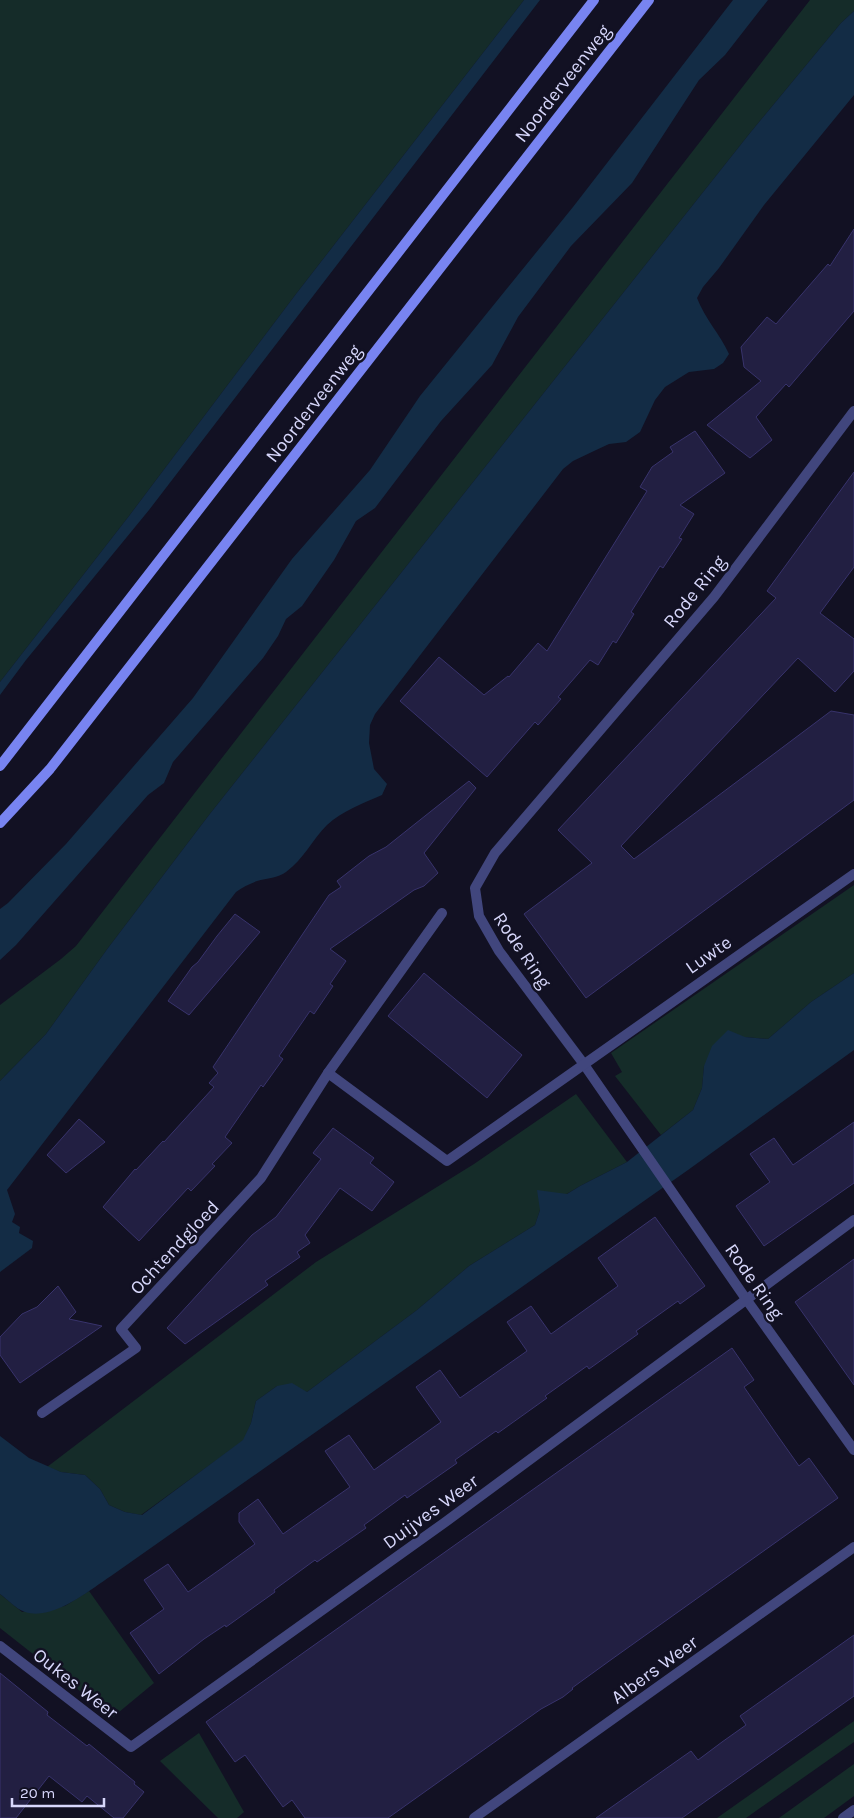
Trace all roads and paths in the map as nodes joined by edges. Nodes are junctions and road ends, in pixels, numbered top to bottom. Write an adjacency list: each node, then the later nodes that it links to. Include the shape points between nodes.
1 (594, 0): 4 (street, Noorderveenweg)
2 (649, 0): 5 (street, Noorderveenweg, via 56,761)
3 (854, 411): 8 (street, Rode Ring, via 714,598 495,853 475,888 479,916 499,951)
4 (0, 766)
5 (0, 823)
6 (854, 874): 8 (street, Luwte)
7 (442, 914): 9 (street, Ochtendgloed)
8 (583, 1064): 9 (street, via 447,1161); 11 (street, Rode Ring)
9 (328, 1073): 12 (street, Ochtendgloed, via 261,1178 121,1329 136,1348)
10 (854, 1220): 11 (street, Duijves Weer)
11 (746, 1299): 13 (street, Rode Ring); 16 (street, Duijves Weer, via 444,1523)
12 (42, 1413)
13 (854, 1450)
14 (854, 1547): 18 (street, Albers Weer)
15 (0, 1646): 16 (street, Oukes Weer)
16 (131, 1747)
17 (854, 1810): 19 (street)
18 (474, 1818)
19 (843, 1818)

